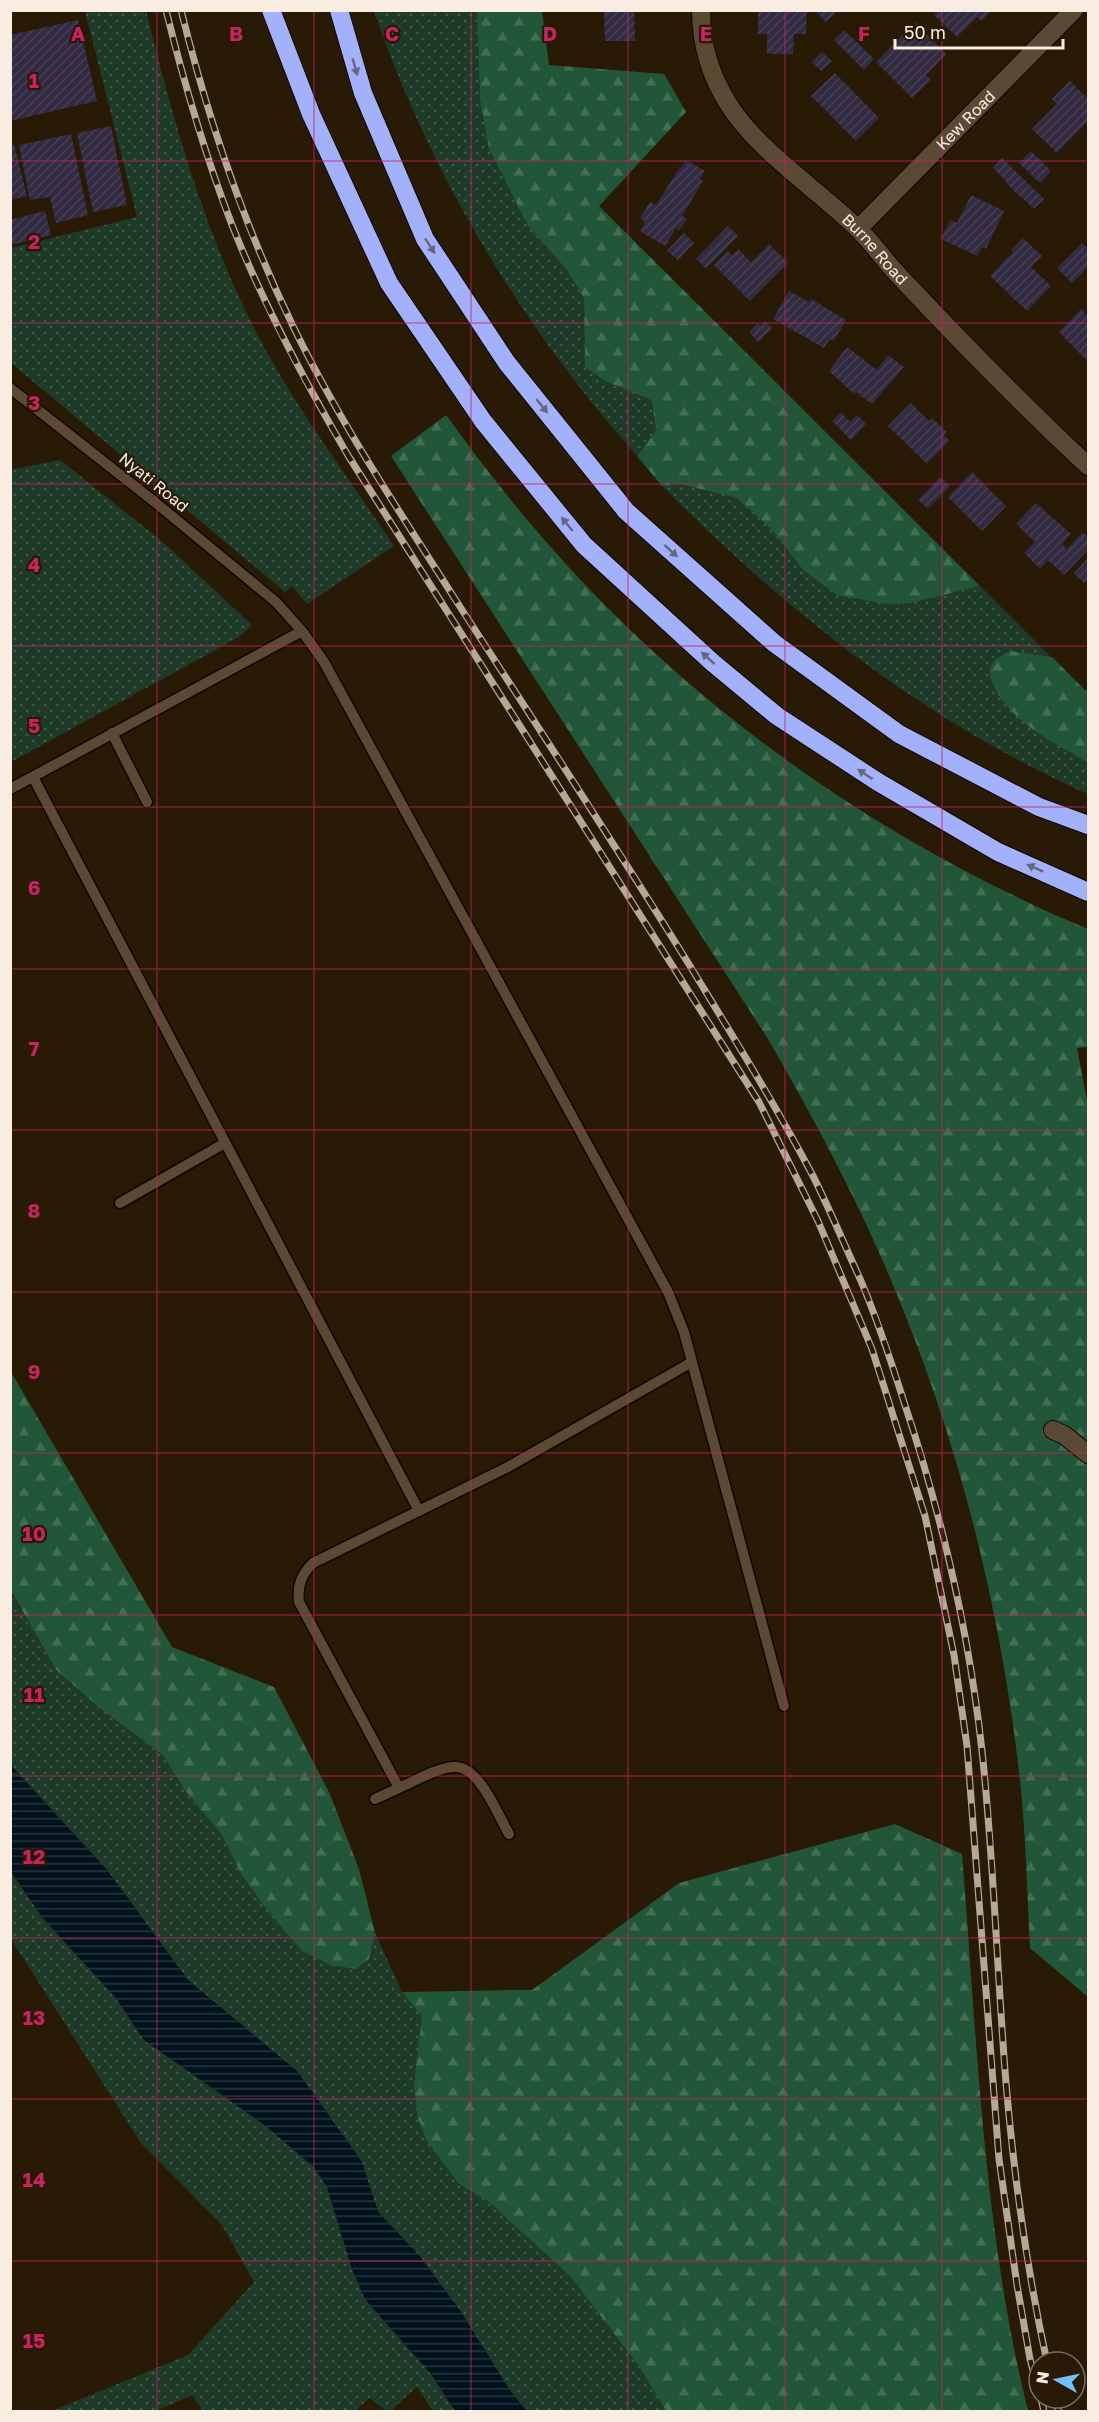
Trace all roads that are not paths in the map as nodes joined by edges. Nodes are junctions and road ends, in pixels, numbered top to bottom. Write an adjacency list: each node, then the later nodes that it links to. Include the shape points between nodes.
1 (271, 10): 16 (highway, one-way to 1, via 998,852 777,717 584,545 483,421 389,283 311,114)
2 (339, 10): 15 (highway, one-way to 15, via 363,93 425,239 507,363 626,511 774,643 899,734 1040,807)
3 (700, 10): 7 (street, Burne Road, via 704,45 729,105 752,134)
4 (1074, 10): 7 (street, Kew Road)
5 (1085, 10): 6 (street)
6 (1089, 14)
7 (858, 229): 9 (street, Burne Road, via 901,278)
8 (10, 388): 10 (lane, Nyati Road, via 276,602)
9 (1089, 466)
10 (302, 631): 11 (lane); 19 (lane, Nyati Road, via 344,697 668,1292)
11 (112, 733): 12 (lane); 14 (lane)
12 (33, 777): 13 (lane); 17 (lane)
13 (10, 789)
14 (147, 802)
15 (1089, 825)
16 (1089, 892)
17 (225, 1143): 18 (lane); 22 (lane)
18 (120, 1203)
19 (692, 1362): 22 (lane, via 508,1467); 23 (lane, Nyati Road)
20 (1053, 1430): 21 (street)
21 (1089, 1454)
22 (419, 1511): 24 (lane, via 313,1563 297,1591 299,1602)
23 (784, 1706)
24 (399, 1788): 25 (lane); 26 (lane, via 444,1769 467,1770 478,1778)
25 (375, 1799)
26 (509, 1834)

